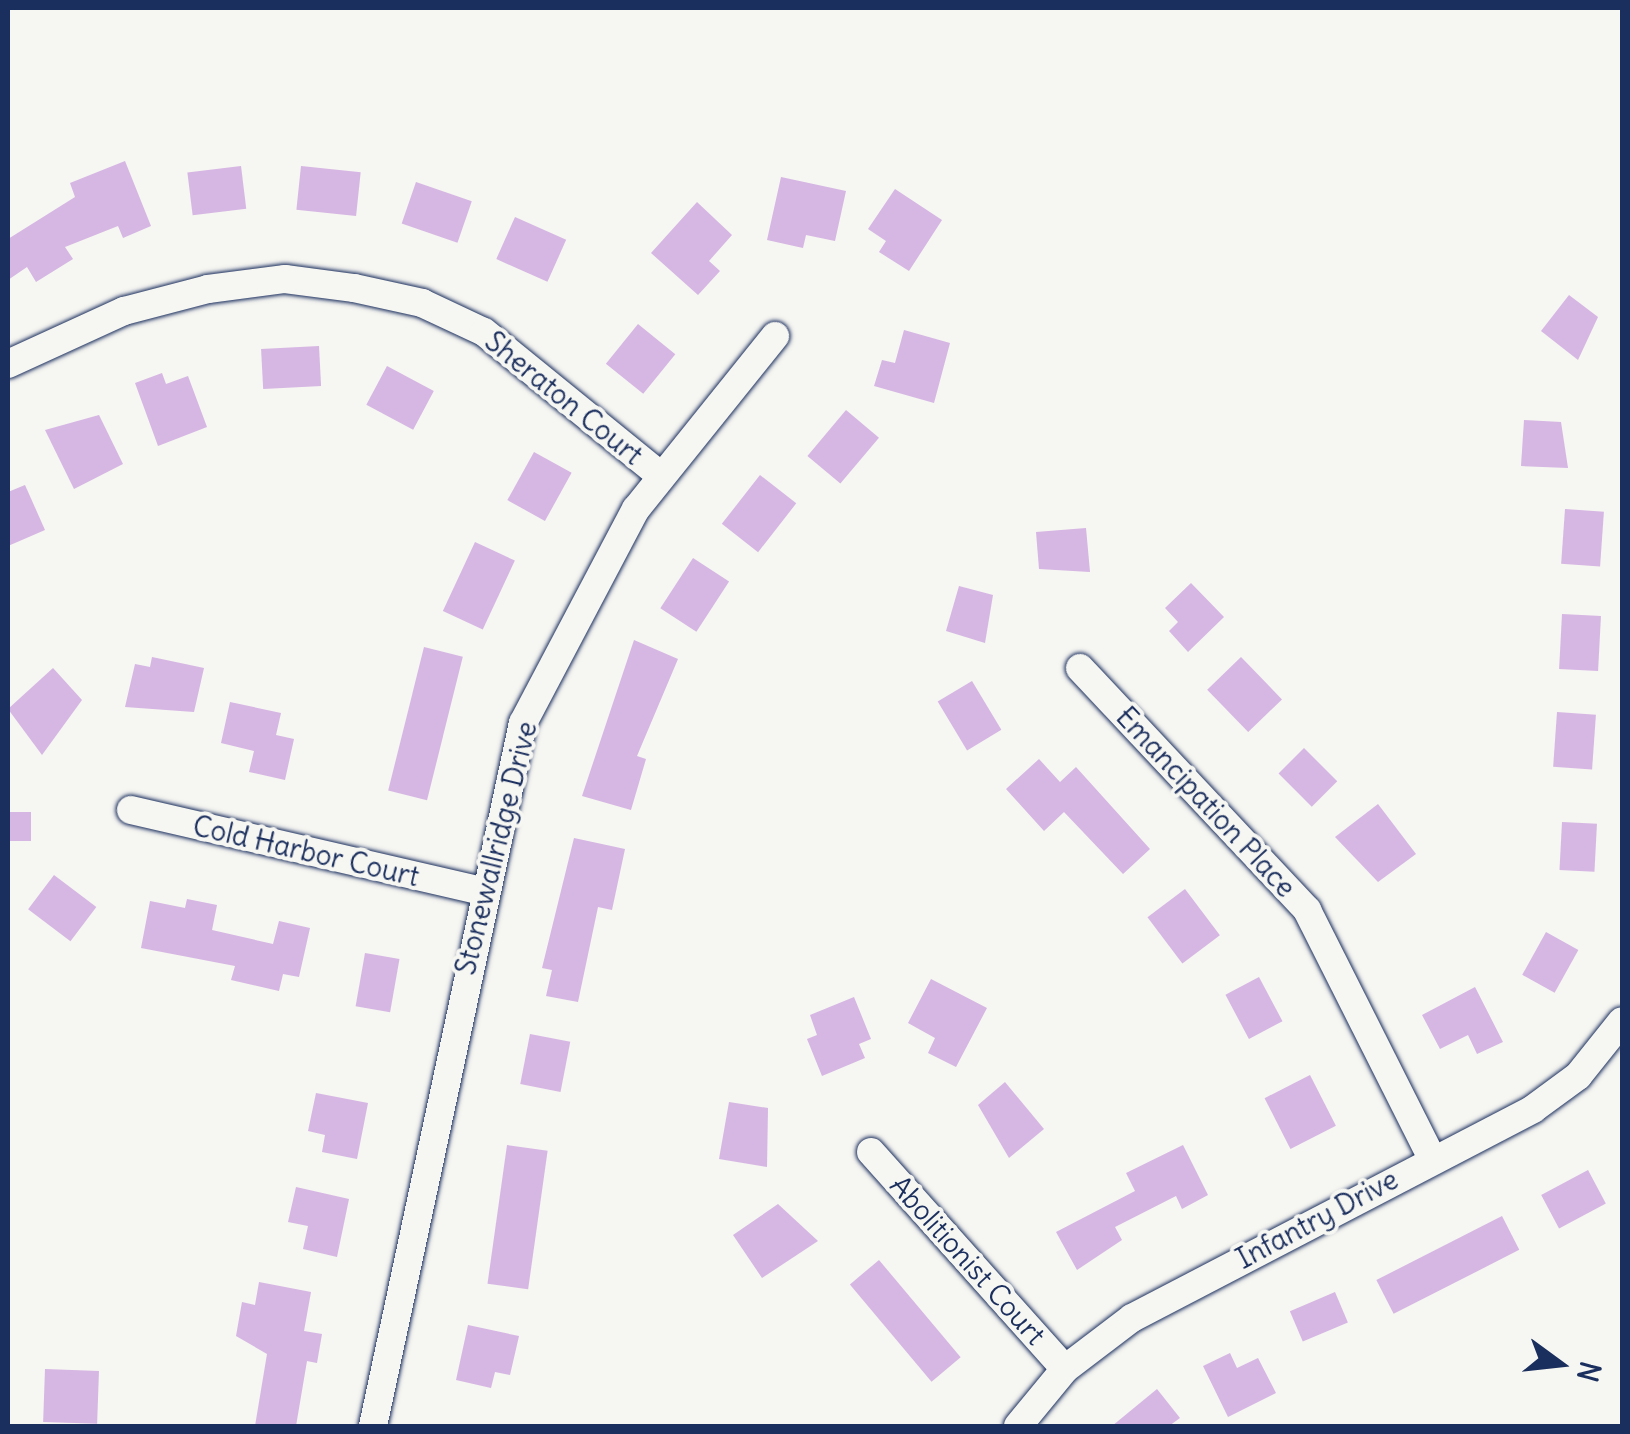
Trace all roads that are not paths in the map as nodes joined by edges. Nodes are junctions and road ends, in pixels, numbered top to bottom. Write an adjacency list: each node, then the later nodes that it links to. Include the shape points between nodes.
1 (775, 336): 3 (street, Stonewallridge Drive)
2 (8, 364): 3 (street, Sheraton Court, via 124,311 208,289 285,278 354,288 422,303 484,332)
3 (660, 476): 6 (street, Stonewallridge Drive, via 551,658 524,723)
4 (1080, 668): 9 (street, Emancipation Place, via 1307,910)
5 (131, 810): 6 (street, Cold Harbor Court)
6 (481, 891): 11 (street, Stonewallridge Drive)
7 (1622, 1021): 9 (street, Infantry Drive, via 1578,1076 1533,1109)
8 (871, 1152): 10 (street, Abolitionist Court)
9 (1431, 1157): 10 (street, Infantry Drive, via 1132,1318)
10 (1065, 1369): 12 (street, Infantry Drive)
11 (373, 1426)
12 (1018, 1426)

